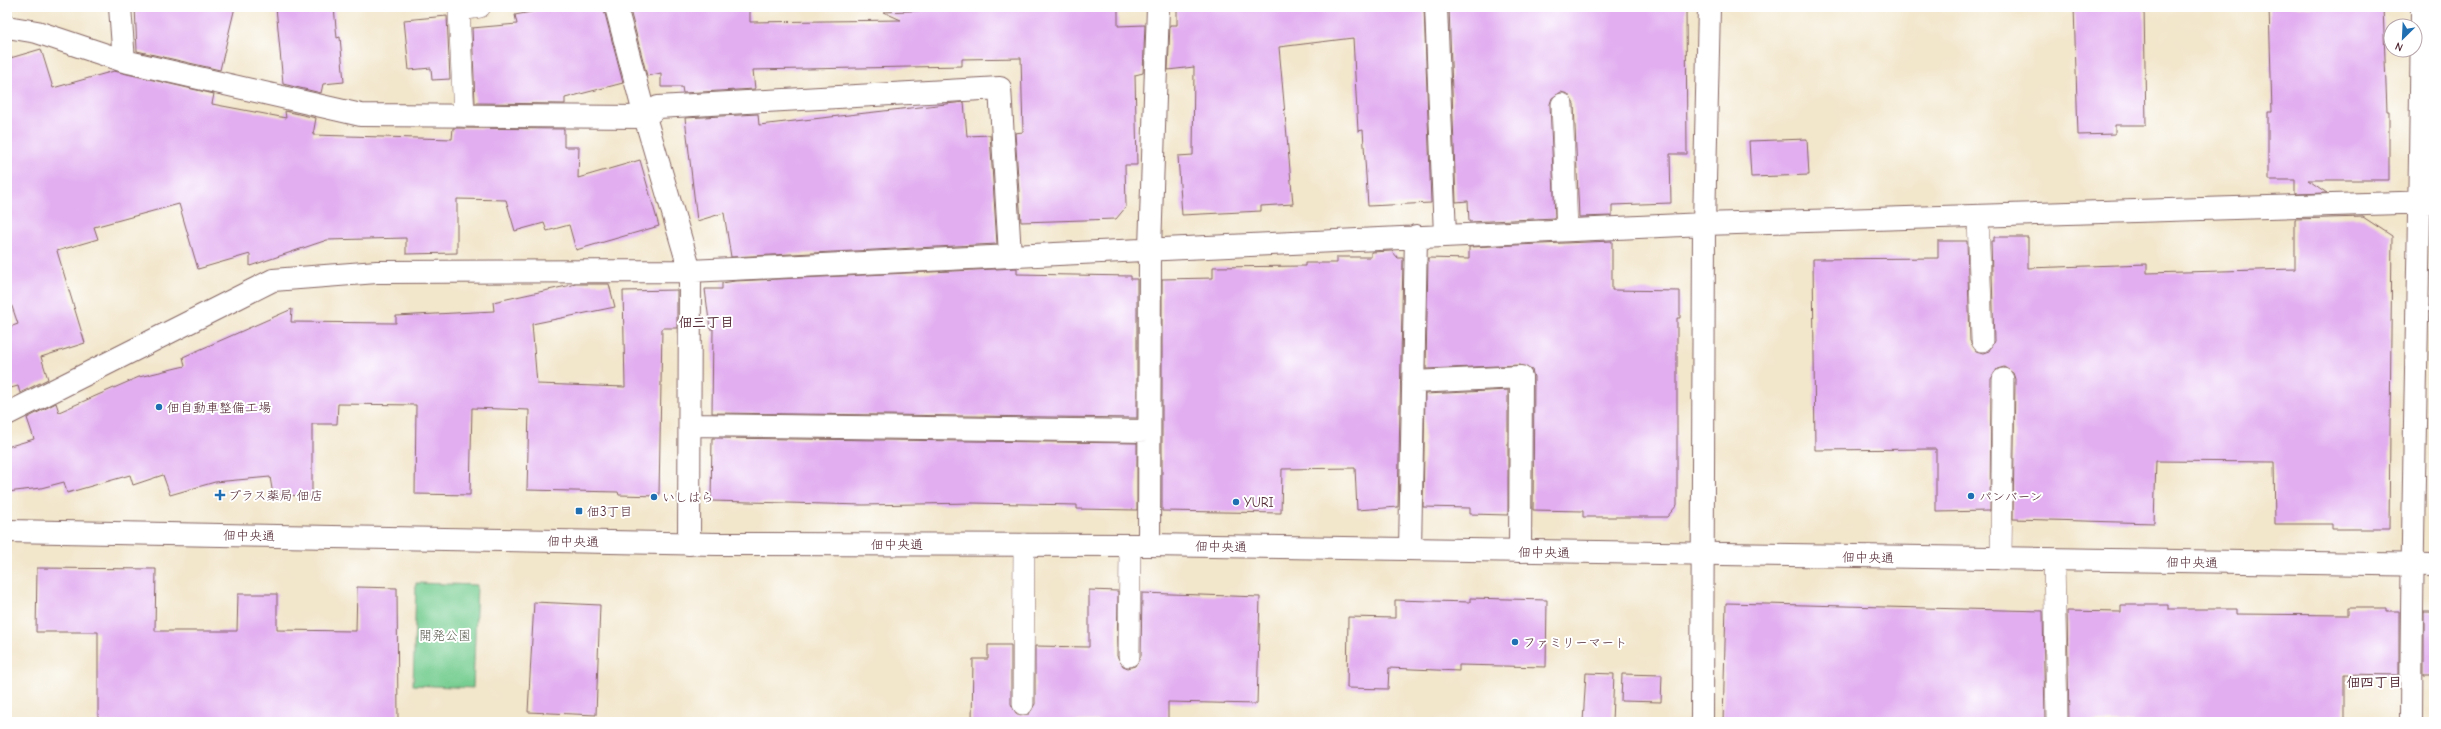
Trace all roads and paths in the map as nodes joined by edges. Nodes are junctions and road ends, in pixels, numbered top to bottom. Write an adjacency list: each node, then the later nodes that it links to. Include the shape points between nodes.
1 (120, 7): 9 (street)
2 (480, 7): 11 (lane, via 459,10)
3 (616, 7): 12 (street)
4 (1158, 7): 19 (street)
5 (1436, 7): 17 (street)
6 (1709, 7): 15 (street)
7 (2422, 7): 13 (street)
8 (7, 27): 9 (street, via 37,32)
9 (124, 61): 11 (street, via 361,115)
10 (1562, 104): 16 (lane)
11 (464, 116): 12 (street)
12 (645, 117): 20 (street, via 658,106 1000,88); 21 (street)
13 (2427, 202): 14 (street); 37 (street)
14 (1978, 216): 15 (street); 22 (lane)
15 (1704, 224): 16 (street); 34 (street)
16 (1567, 230): 17 (street)
17 (1445, 235): 18 (street)
18 (1416, 236): 19 (street); 24 (street)
19 (1150, 248): 20 (street); 27 (street)
20 (1010, 255): 21 (street)
21 (690, 271): 25 (street, via 377,272 273,280); 26 (street)
22 (1982, 341)
23 (2003, 379): 35 (lane)
24 (1413, 382): 32 (street); 33 (street, via 1521,377)
25 (7, 414)
26 (690, 425): 27 (street); 29 (street)
27 (1149, 431): 31 (street)
28 (7, 530): 29 (street, 佃中央通)
29 (689, 544): 30 (street, 佃中央通)
30 (1024, 544): 31 (street, 佃中央通); 40 (lane)
31 (1139, 545): 32 (street, 佃中央通); 39 (lane)
32 (1410, 549): 33 (street, 佃中央通)
33 (1520, 551): 34 (street, 佃中央通)
34 (1704, 554): 35 (street, 佃中央通); 41 (street)
35 (2002, 559): 36 (street, 佃中央通)
36 (2054, 560): 37 (street, 佃中央通); 42 (lane)
37 (2411, 565): 38 (street, 佃中央通); 43 (street)
38 (2434, 565)
39 (1129, 656)
40 (1023, 704)
41 (1702, 722)
42 (2058, 722)
43 (2411, 722)

